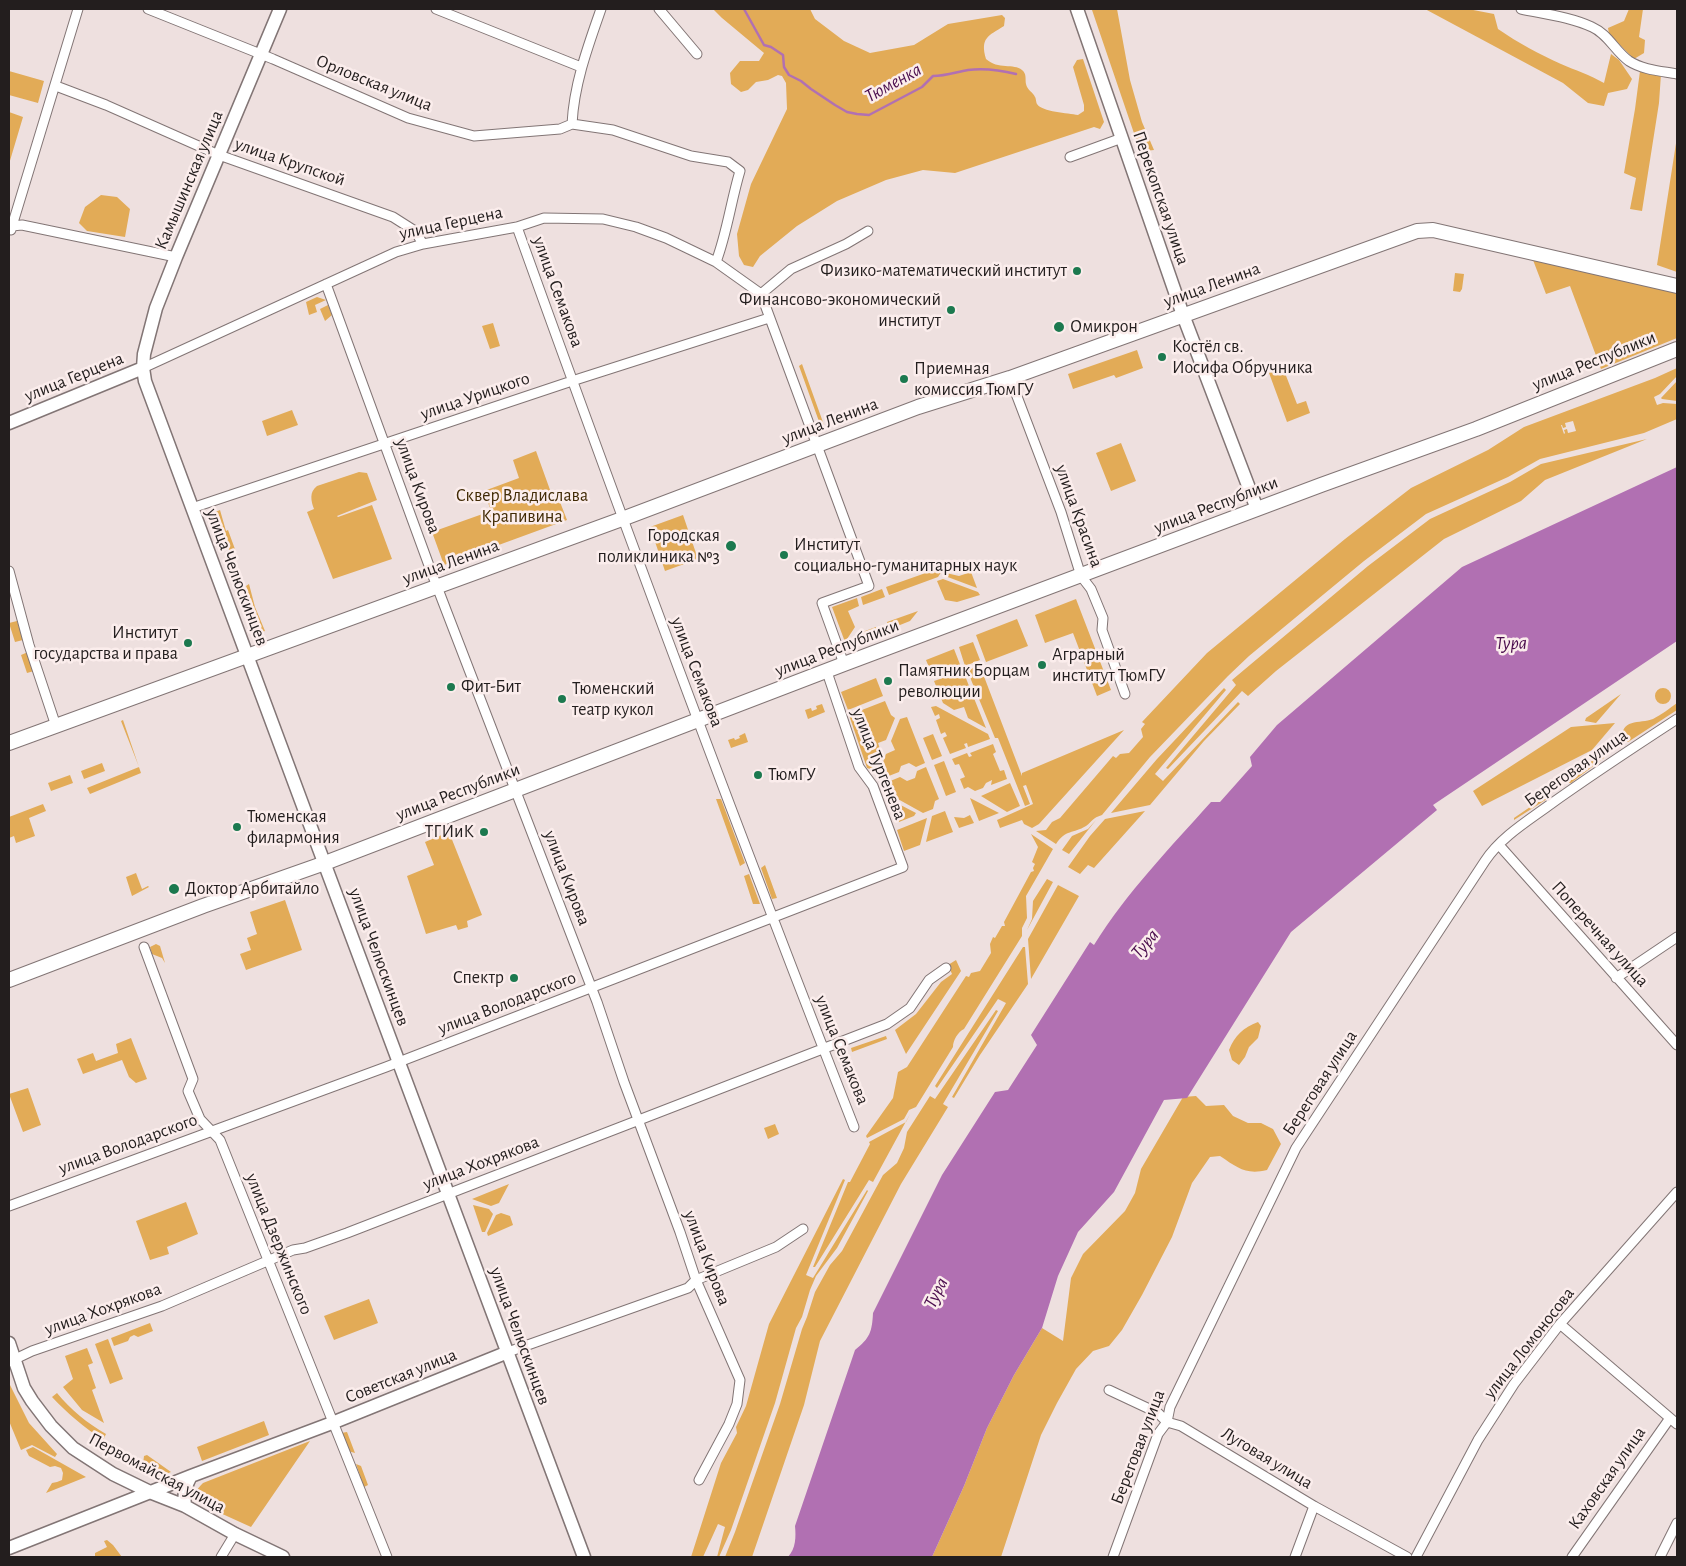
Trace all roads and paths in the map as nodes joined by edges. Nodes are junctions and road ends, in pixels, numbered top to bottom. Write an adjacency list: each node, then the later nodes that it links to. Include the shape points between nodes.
1 (78, 9): 13 (street)
2 (148, 9): 9 (street, Орловская улица)
3 (280, 9): 9 (street, Камышинская улица)
4 (436, 9): 11 (street)
5 (601, 9): 11 (street)
6 (658, 9): 10 (street)
7 (1077, 9): 15 (street, Перекопская улица)
8 (1522, 9): 12 (street, via 1593,27 1628,60 1642,67)
9 (261, 54): 14 (street, Орловская улица, via 408,118 474,136 560,129); 16 (street, Камышинская улица)
10 (697, 54)
11 (581, 67): 14 (street)
12 (1677, 74)
13 (56, 86): 16 (street, улица Крупской); 19 (street)
14 (572, 124): 23 (street, Орловская улица, via 613,130 691,156 728,162 740,171)
15 (1122, 138): 17 (street); 27 (street, Перекопская улица)
16 (219, 155): 21 (street, улица Крупской, via 393,216 415,231); 22 (street, Камышинская улица)
17 (1070, 156)
18 (516, 227): 21 (street, улица Герцена); 23 (street, улица Герцена, via 544,218 603,219 659,235); 32 (street, улица Семакова)
19 (11, 228): 22 (street, via 22,225)
20 (868, 231): 26 (street, via 791,269)
21 (423, 244): 24 (street, улица Герцена, via 396,252)
22 (176, 257): 30 (street, Камышинская улица, via 150,327)
23 (716, 262): 26 (street, улица Герцена)
24 (326, 284): 30 (street, улица Герцена); 34 (street, улица Кирова)
25 (1677, 286): 27 (main road, улица Ленина, via 1433,230 1417,231)
26 (761, 294): 28 (street)
27 (1183, 315): 31 (main road, улица Ленина); 37 (street, Перекопская улица)
28 (770, 318): 32 (street, улица Урицкого); 35 (street)
29 (1677, 348): 37 (main road, улица Республики, via 1476,429)
30 (143, 368): 33 (street, улица Герцена); 36 (street, улица Челюскинцев)
31 (1010, 378): 35 (main road, улица Ленина, via 918,407); 40 (street, улица Красина)
32 (572, 381): 34 (street, улица Урицкого); 38 (street, улица Семакова)
33 (9, 423)
34 (385, 444): 36 (street, улица Урицкого); 41 (street, улица Кирова)
35 (818, 446): 38 (main road, улица Ленина); 43 (street, via 869,586 822,603)
36 (192, 508): 42 (street, улица Челюскинцев)
37 (1257, 509): 40 (main road, улица Республики)
38 (622, 519): 41 (main road, улица Ленина); 47 (street, улица Семакова)
39 (9, 571): 48 (street)
40 (1082, 576): 43 (main road, улица Республики); 45 (street, улица Красина, via 1091,589 1102,618 1102,630)
41 (437, 586): 42 (main road, улица Ленина); 50 (street, улица Кирова)
42 (248, 656): 48 (main road, улица Ленина); 52 (street, улица Челюскинцев)
43 (844, 664): 44 (main road, улица Республики)
44 (827, 672): 47 (main road, улица Республики); 53 (street, улица Тургенева, via 860,767 873,786)
45 (1125, 694)
46 (1677, 718): 51 (street, Береговая улица, via 1520,826)
47 (698, 720): 50 (main road, улица Республики); 54 (street, улица Семакова)
48 (56, 726): 49 (main road, улица Ленина)
49 (9, 743)
50 (515, 790): 52 (main road, улица Республики); 60 (street, улица Кирова)
51 (1499, 845): 58 (street, Поперечная улица); 79 (street, Береговая улица, via 1484,861 1296,1148 1170,1407)
52 (324, 863): 59 (main road, улица Республики); 63 (street, улица Челюскинцев)
53 (903, 867): 54 (street, улица Володарского)
54 (772, 918): 60 (street, улица Володарского); 62 (street, улица Семакова)
55 (1677, 937): 58 (street)
56 (144, 947): 66 (street, улица Дзержинского, via 193,1079 188,1091 200,1119)
57 (946, 968): 62 (street, улица Хохрякова, via 929,980 910,1008 887,1024)
58 (1616, 978): 61 (street, Поперечная улица)
59 (9, 980)
60 (592, 988): 63 (street, улица Володарского); 64 (street, улица Кирова)
61 (1677, 1045)
62 (824, 1049): 64 (street, улица Хохрякова); 65 (street, улица Семакова)
63 (399, 1062): 66 (street, улица Володарского); 68 (street, улица Челюскинцев)
64 (638, 1120): 68 (street, улица Хохрякова); 72 (street, улица Кирова)
65 (854, 1127)
66 (210, 1131): 69 (street, улица Володарского); 71 (street, улица Дзержинского, via 220,1140)
67 (1677, 1192): 73 (street, улица Ломоносова)
68 (448, 1193): 71 (street, улица Хохрякова); 75 (street, улица Челюскинцев)
69 (9, 1206)
70 (803, 1229): 72 (street, Советская улица, via 776,1247)
71 (268, 1261): 76 (street, улица Хохрякова, via 144,1313); 80 (street, улица Дзержинского)
72 (696, 1280): 75 (street, Советская улица, via 688,1288); 82 (street, улица Кирова, via 740,1380 737,1404 729,1424)
73 (1560, 1324): 78 (street); 96 (street, улица Ломоносова, via 1514,1384 1478,1440)
74 (9, 1343): 76 (street, Первомайская улица)
75 (508, 1352): 80 (street, Советская улица); 92 (street, улица Челюскинцев)
76 (11, 1361): 83 (street, Первомайская улица, via 32,1401 62,1438 93,1462)
77 (1109, 1390): 79 (street, Луговая улица, via 1158,1413)
78 (1673, 1421): 97 (street, Каховская улица)
79 (1167, 1422): 85 (street, Луговая улица, via 1181,1426); 93 (street, Береговая улица, via 1158,1434)
80 (332, 1423): 81 (street, Советская улица); 91 (street, улица Дзержинского)
81 (191, 1476): 83 (street, Советская улица); 84 (street, via 184,1493)
82 (699, 1480)
83 (152, 1493): 84 (street, Первомайская улица); 88 (street, Советская улица)
84 (185, 1506): 87 (street, Первомайская улица)
85 (1314, 1506): 94 (street); 95 (street, Луговая улица)
86 (1677, 1523): 98 (street)
87 (235, 1534): 89 (street); 90 (street, Первомайская улица)
88 (9, 1548)
89 (221, 1557)
90 (283, 1557)
91 (386, 1557)
92 (584, 1557)
93 (1114, 1557)
94 (1295, 1557)
95 (1407, 1557)
96 (1416, 1557)
97 (1572, 1557)
98 (1660, 1557)

